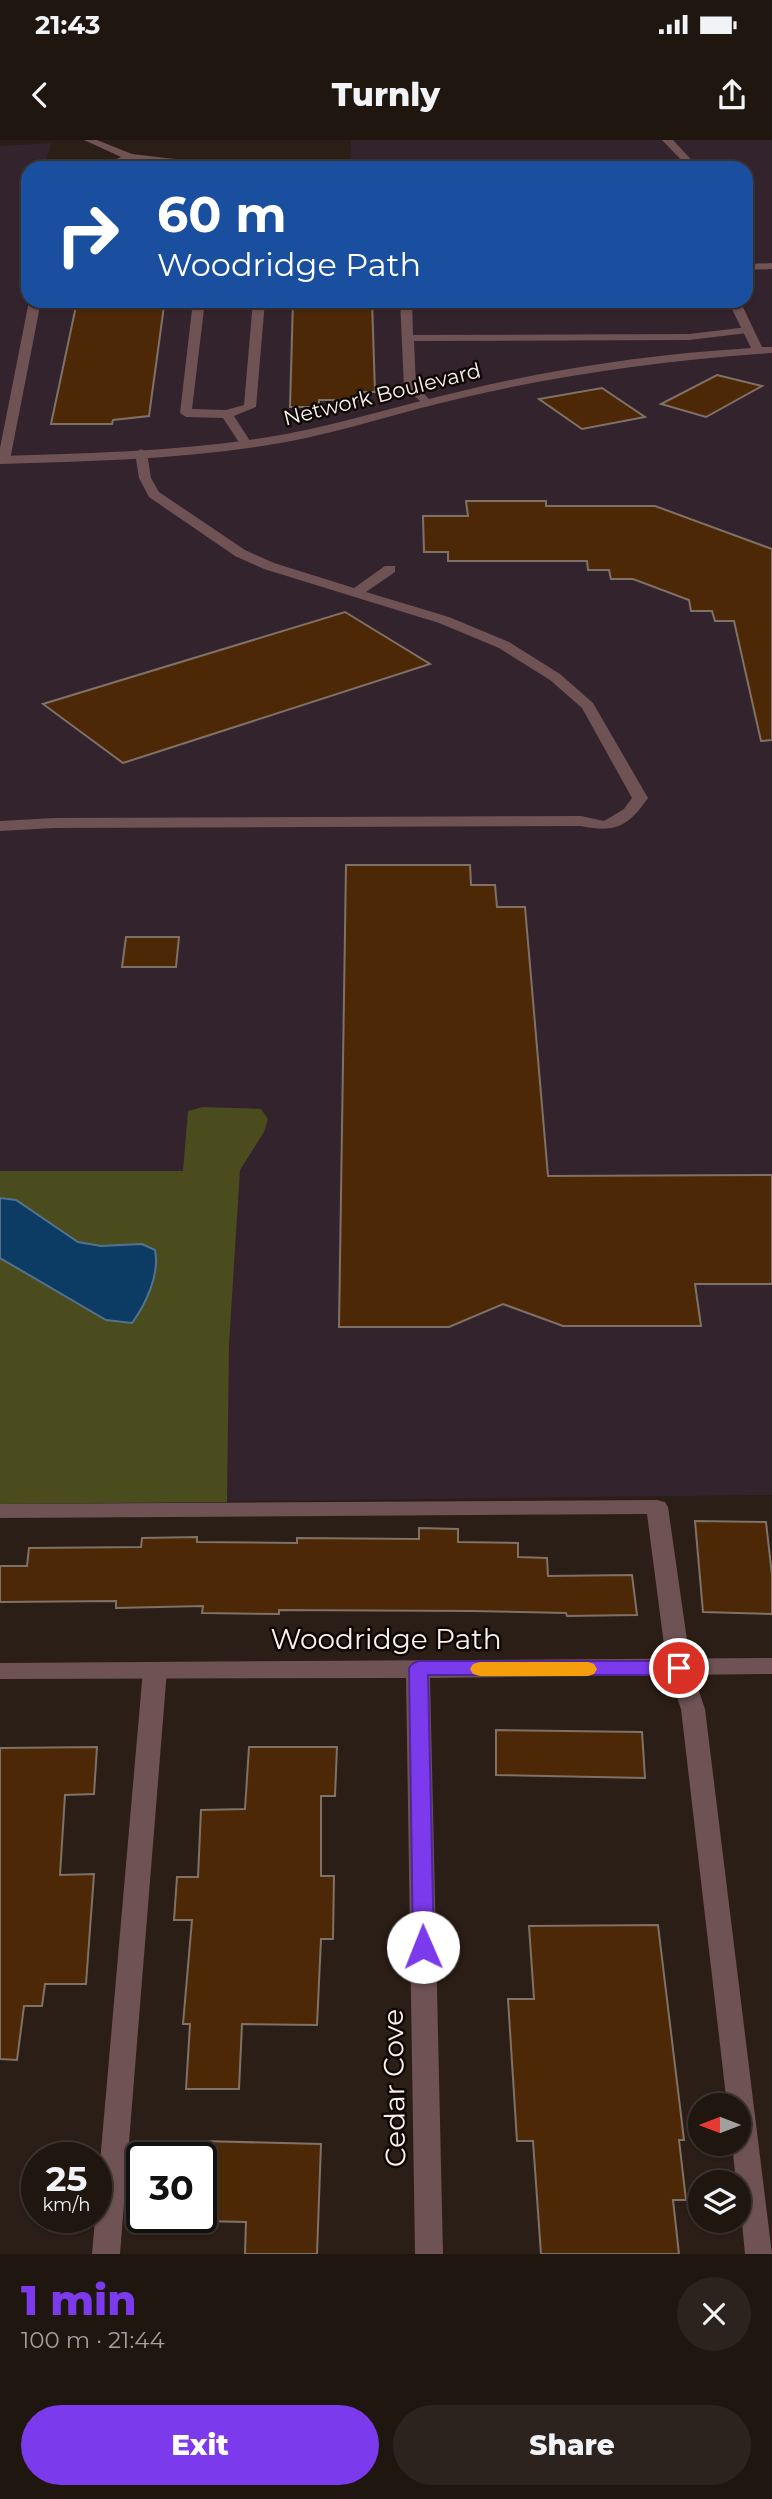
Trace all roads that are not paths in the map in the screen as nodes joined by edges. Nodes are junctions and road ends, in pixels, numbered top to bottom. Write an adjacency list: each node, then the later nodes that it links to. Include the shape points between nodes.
1 (89, 140): 3 (street)
2 (667, 140): 6 (street)
3 (130, 157): 4 (street); 5 (street)
4 (119, 161)
5 (165, 161)
6 (688, 161)
7 (772, 266): 8 (street)
8 (753, 267)
9 (34, 308): 22 (street)
10 (198, 308): 19 (street, via 186,413)
11 (258, 308): 19 (street, via 250,407)
12 (406, 308): 15 (street)
13 (737, 308): 14 (street)
14 (748, 330): 15 (street, via 689,337); 17 (street)
15 (408, 338): 18 (street, via 410,387)
16 (772, 350): 17 (street, Network Boulevard)
17 (758, 351): 18 (street, Network Boulevard, via 590,369)
18 (427, 403): 20 (street, Network Boulevard, via 317,432)
19 (227, 414): 20 (street)
20 (246, 443): 21 (street, Network Boulevard)
21 (141, 453): 22 (street, Network Boulevard); 24 (street, via 145,478 155,494 240,553)
22 (2, 460)
23 (390, 569): 24 (street)
24 (355, 593): 25 (street, via 444,620 504,645 555,677 588,706 640,798 630,811 606,826 568,821)
25 (0, 826)
26 (0, 1511): 29 (street, via 657,1507)
27 (772, 1666): 29 (street, Woodridge Path)
28 (418, 1668): 29 (street, Woodridge Path); 30 (street, Woodridge Path); 33 (street, Cedar Cove)
29 (679, 1668): 34 (street, via 693,1709)
30 (155, 1670): 31 (street, Woodridge Path); 32 (street)
31 (0, 1671)
32 (106, 2254)
33 (429, 2254)
34 (759, 2254)

